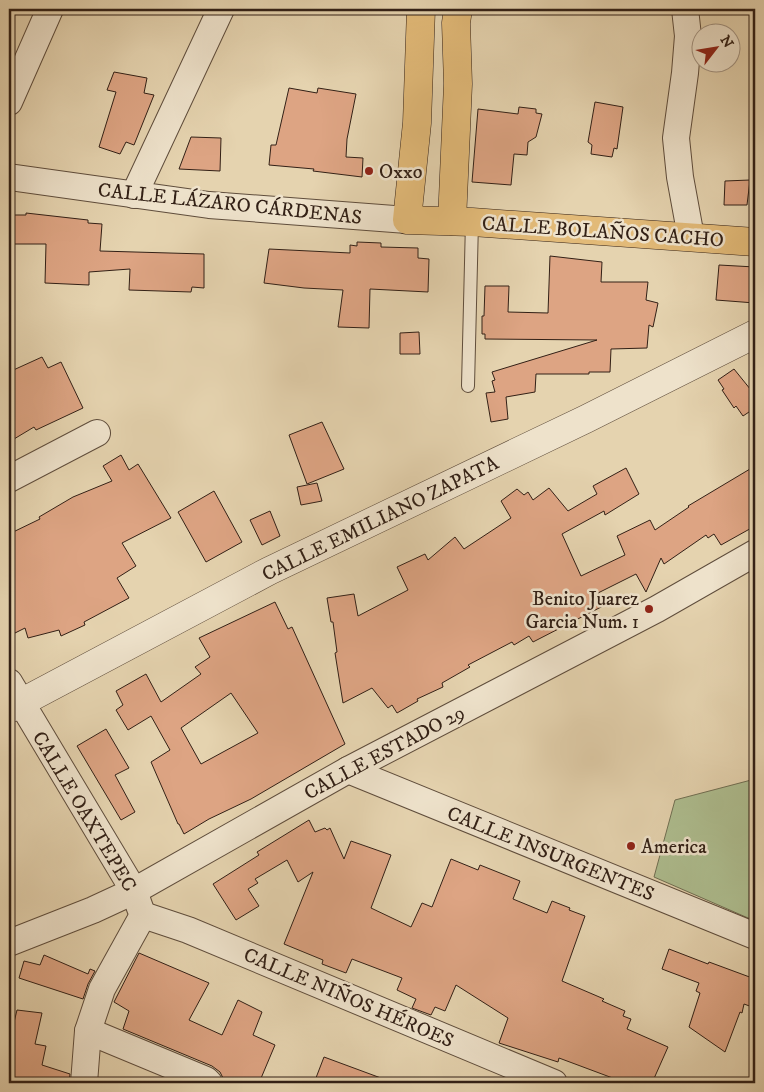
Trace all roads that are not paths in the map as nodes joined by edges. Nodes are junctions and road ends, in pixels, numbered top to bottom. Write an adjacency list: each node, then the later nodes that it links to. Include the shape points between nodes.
1 (50, 9): 6 (street)
2 (221, 9): 8 (street)
3 (685, 9): 11 (street, via 688,36 676,138)
4 (457, 16): 5 (main road); 10 (main road)
5 (421, 17): 9 (main road, via 417,123)
6 (9, 102)
7 (9, 177): 8 (street, CALLE LÁZARO CÁRDENAS)
8 (134, 195): 9 (street, CALLE LÁZARO CÁRDENAS, via 209,205)
9 (408, 220): 10 (main road, CALLE LÁZARO CÁRDENAS)
10 (462, 222): 11 (main road, CALLE BOLAÑOS CACHO); 14 (lane)
11 (690, 237): 12 (main road, CALLE BOLAÑOS CACHO)
12 (755, 242)
13 (755, 334): 18 (street, CALLE EMILIANO ZAPATA, via 586,420)
14 (468, 386)
15 (97, 433): 16 (street)
16 (9, 479)
17 (755, 553): 19 (street, CALLE ESTADO 29, via 657,609)
18 (13, 698): 20 (street, CALLE OAXTEPEC, via 76,792)
19 (348, 770): 20 (street, CALLE ESTADO 29); 22 (street, CALLE INSURGENTES)
20 (134, 891): 21 (street, CALLE OAXTEPEC); 23 (street, CALLE ESTADO 29)
21 (143, 915): 24 (street, via 102,989); 27 (street, CALLE NIÑOS HÉROES, via 188,930)
22 (755, 936)
23 (9, 944)
24 (88, 1031): 25 (street); 26 (street)
25 (84, 1083)
26 (209, 1083)
27 (554, 1083)

